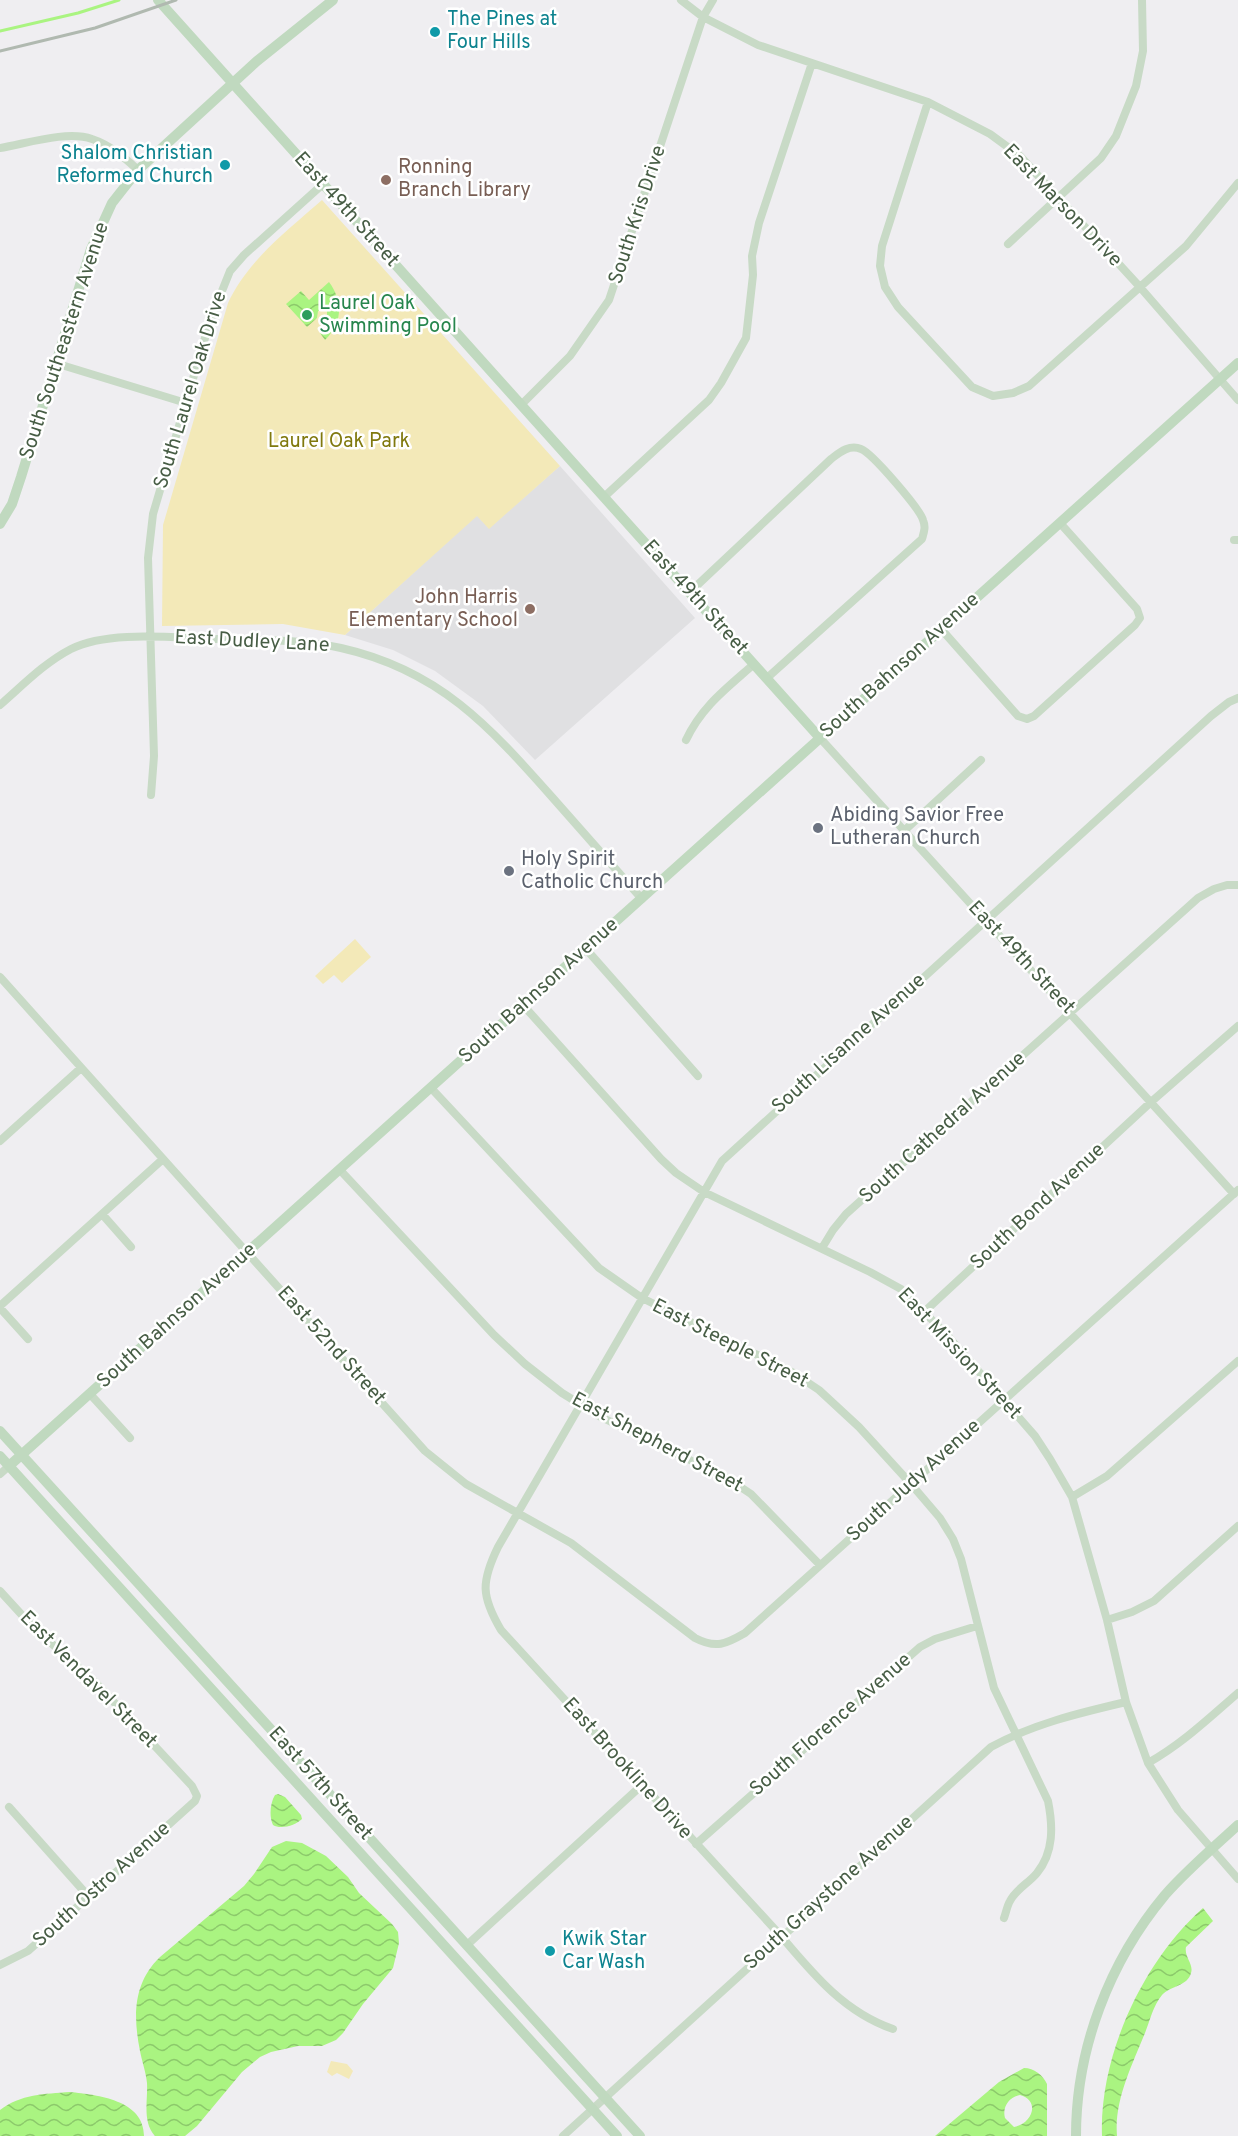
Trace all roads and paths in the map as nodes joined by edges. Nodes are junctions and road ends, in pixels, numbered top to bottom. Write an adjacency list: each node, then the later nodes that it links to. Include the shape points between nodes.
1 (158, 0): 8 (main road, East 49th Street)
2 (333, 0): 8 (main road, South Southeastern Avenue)
3 (681, 0): 6 (street, East Marson Drive)
4 (713, 0): 6 (street, South Kris Drive)
5 (1142, 0): 14 (street, via 1143,51 1136,86 1116,136 1101,158)
6 (703, 17): 7 (street, East Marson Drive, via 758,45); 22 (street, South Kris Drive, via 609,300 570,356)
7 (812, 63): 9 (street, East Marson Drive); 23 (street, via 759,223 752,255 746,338 709,400)
8 (232, 83): 11 (main road, South Southeastern Avenue); 13 (main road, East 49th Street)
9 (928, 102): 14 (street, East Marson Drive, via 990,134 1020,156); 16 (street, via 882,246 880,266 885,287 898,307 972,387 993,396 1029,386)
10 (0, 148): 11 (street, via 84,137 114,150)
11 (138, 170): 17 (main road, South Southeastern Avenue, via 118,194 98,230)
12 (1238, 183): 16 (street, via 1186,246)
13 (323, 184): 21 (street, South Laurel Oak Drive, via 230,271 210,321); 22 (main road, East 49th Street)
14 (1058, 198): 15 (street); 16 (street, East Marson Drive)
15 (1008, 244)
16 (1139, 286): 19 (street, East Marson Drive)
17 (55, 363): 21 (street); 25 (main road, South Southeastern Avenue, via 12,504)
18 (1238, 363): 19 (main road, South Bahnson Avenue)
19 (1221, 379): 20 (street, East Marson Drive); 24 (main road, South Bahnson Avenue)
20 (1238, 400)
21 (186, 403): 28 (street, South Laurel Oak Drive, via 153,514 148,558)
22 (521, 405): 23 (main road, East 49th Street)
23 (604, 497): 26 (main road, East 49th Street)
24 (1060, 523): 27 (main road, South Bahnson Avenue); 27 (street, via 1137,609 1140,618 1135,625 1034,716 1027,718 1018,716)
25 (0, 524)
26 (690, 592): 29 (main road, East 49th Street); 30 (street, via 845,449 861,449 897,485 919,511 925,529 922,539)
27 (942, 630): 33 (main road, South Bahnson Avenue)
28 (150, 637): 32 (street, East Dudley Lane, via 91,641 71,649 48,663); 36 (street, South Laurel Oak Drive, via 154,756); 39 (street, East Dudley Lane, via 312,643 371,656 412,673 448,694 483,723)
29 (754, 664): 30 (main road, East 49th Street); 34 (street, via 707,706)
30 (767, 678): 33 (main road, East 49th Street)
31 (1238, 698): 40 (street, South Lisanne Avenue, via 1211,716)
32 (0, 705)
33 (820, 738): 37 (street, East 49th Street); 39 (main road, South Bahnson Avenue)
34 (686, 740)
35 (981, 760): 37 (street)
36 (151, 795)
37 (905, 830): 40 (street, East 49th Street)
38 (1238, 885): 44 (street, South Cathedral Avenue, via 1214,889 1198,898)
39 (642, 899): 41 (main road, South Bahnson Avenue)
40 (985, 920): 44 (street, East 49th Street); 53 (street, South Lisanne Avenue, via 731,1150)
41 (586, 949): 43 (main road, South Bahnson Avenue); 47 (street)
42 (0, 977): 46 (street, East 52nd Street)
43 (523, 1005): 48 (main road, South Bahnson Avenue); 53 (street, East Mission Street, via 661,1159)
44 (1072, 1014): 49 (street, East 49th Street); 57 (street, South Cathedral Avenue, via 846,1214)
45 (1238, 1026): 49 (street, South Bond Avenue)
46 (81, 1068): 50 (street); 51 (street, East 52nd Street)
47 (698, 1076)
48 (431, 1088): 52 (main road, South Bahnson Avenue); 59 (street, East Steeple Street, via 586,1256)
49 (1151, 1102): 54 (street, East 49th Street); 61 (street, South Bond Avenue)
50 (0, 1141)
51 (163, 1159): 55 (street); 58 (street, East 52nd Street)
52 (340, 1170): 58 (main road, South Bahnson Avenue); 66 (street, East Shepherd Street, via 494,1335 534,1371)
53 (704, 1192): 57 (street, East Mission Street); 59 (street, South Lisanne Avenue)
54 (1236, 1192): 65 (street, South Judy Avenue)
55 (102, 1214): 56 (street); 60 (street)
56 (131, 1246)
57 (822, 1248): 61 (street, East Mission Street, via 901,1289)
58 (248, 1252): 64 (main road, South Bahnson Avenue); 76 (street, East 52nd Street, via 425,1451 466,1484)
59 (642, 1298): 66 (street, South Lisanne Avenue); 74 (street, East Steeple Street, via 792,1372 819,1390 860,1426)
60 (0, 1307): 62 (street)
61 (924, 1312): 65 (street, East Mission Street)
62 (28, 1339)
63 (1238, 1361): 75 (street, via 1107,1476)
64 (90, 1394): 68 (street); 69 (main road, South Bahnson Avenue)
65 (1005, 1400): 74 (street, South Judy Avenue); 75 (street, East Mission Street, via 1050,1459)
66 (581, 1404): 71 (street, South Lisanne Avenue); 78 (street, East Shepherd Street, via 751,1494)
67 (0, 1431): 69 (main road, East 57th Street)
68 (130, 1438)
69 (22, 1455): 72 (main road, South Bahnson Avenue); 97 (main road, East 57th Street)
70 (0, 1456): 72 (main road, East 57th Street)
71 (547, 1463): 76 (street, East Brookline Drive)
72 (9, 1466): 73 (street, South Bahnson Avenue); 101 (main road, East 57th Street)
73 (0, 1474)
74 (911, 1484): 78 (street, South Judy Avenue); 81 (street, East Steeple Street, via 952,1539 961,1559)
75 (1072, 1497): 80 (street, East Mission Street)
76 (518, 1513): 82 (street, East 52nd Street, via 571,1543 695,1638); 87 (street, East Brookline Drive, via 486,1572 489,1610 501,1630)
77 (1238, 1526): 80 (street, via 1154,1601)
78 (820, 1565): 82 (street, South Judy Avenue, via 745,1633)
79 (0, 1591): 88 (street, East Vendavel Street, via 32,1626 97,1684)
80 (1107, 1620): 84 (street, East Mission Street)
81 (977, 1626): 85 (street, East Steeple Street, via 994,1688); 91 (street, South Florence Avenue, via 920,1647)
82 (719, 1645)
83 (1238, 1693): 86 (street, via 1188,1738)
84 (1126, 1702): 85 (street, South Graystone Avenue, via 1065,1716); 86 (street, East Mission Street)
85 (1014, 1734): 95 (street, East Steeple Street, via 1048,1801 1052,1829 1045,1860 1010,1900); 96 (street, South Graystone Avenue, via 976,1759)
86 (1148, 1762): 92 (street, East Mission Street, via 1178,1810)
87 (642, 1785): 91 (street, East Brookline Drive); 97 (street)
88 (198, 1796): 94 (street, South Ostro Avenue)
89 (9, 1807): 94 (street)
90 (1238, 1825): 92 (main road)
91 (696, 1844): 96 (street, East Brookline Drive)
92 (1211, 1849): 93 (street, East Mission Street); 105 (main road, via 1145,1921 1111,1980 1094,2022 1083,2065)
93 (1238, 1879)
94 (89, 1897): 98 (street, South Ostro Avenue, via 28,1951)
95 (1004, 1918)
96 (781, 1936): 99 (street, East Brookline Drive, via 833,1994 859,2013); 100 (street, South Graystone Avenue)
97 (467, 1945): 100 (main road, East 57th Street)
98 (0, 1965)
99 (893, 2029)
100 (604, 2096): 101 (street, South Graystone Avenue); 104 (main road, East 57th Street)
101 (592, 2108): 102 (street, South Graystone Avenue); 103 (main road, East 57th Street)
102 (563, 2136)
103 (617, 2136)
104 (640, 2136)
105 (1076, 2136)

